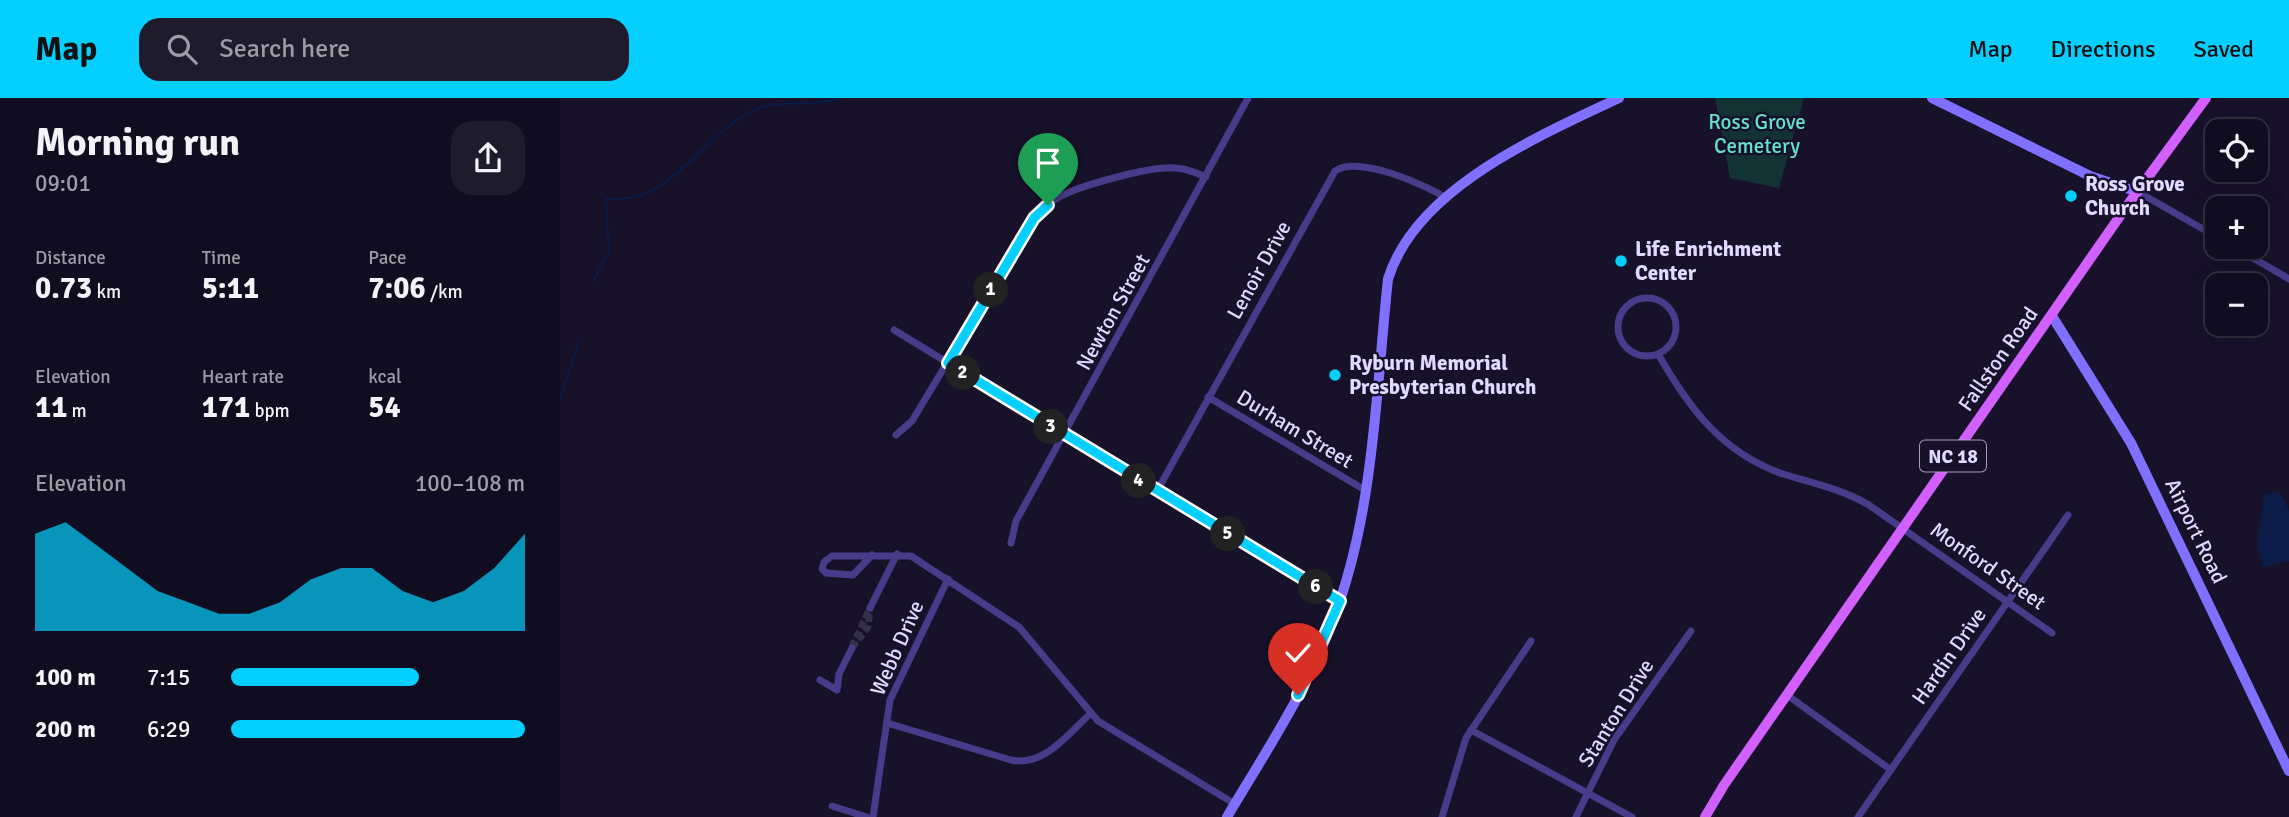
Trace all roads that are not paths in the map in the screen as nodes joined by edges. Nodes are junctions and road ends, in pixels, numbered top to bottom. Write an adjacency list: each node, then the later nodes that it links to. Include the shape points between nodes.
1 (1248, 98): 5 (street, Newton Street)
2 (1619, 98): 7 (street, via 1523,145)
3 (1932, 98): 6 (street, via 2090,176)
4 (2206, 98): 6 (main road, Fallston Road / NC 18)
5 (1206, 177): 14 (street, via 1164,168 1055,199 1034,218); 17 (street, Newton Street)
6 (2138, 192): 8 (street); 11 (main road, Fallston Road / NC 18)
7 (1446, 198): 15 (street, Lenoir Drive, via 1425,185 1359,165 1335,171); 18 (street, via 1407,237 1388,279)
8 (2205, 230)
9 (2255, 259): 10 (street)
10 (2289, 279)
11 (2052, 316): 21 (main road, Fallston Road / NC 18); 39 (street, Airport Road, via 2132,443)
12 (894, 330): 14 (street)
13 (1658, 354): 13 (street, via 1673,342 1674,314 1660,300 1632,301 1620,316 1623,344 1639,355); 21 (street, Monford Street, via 1684,400 1729,446 1769,468 1844,492)
14 (948, 363): 16 (street, via 912,421); 17 (street)
15 (1208, 397): 18 (street, Durham Street); 19 (street, Lenoir Drive)
16 (896, 435)
17 (1065, 436): 19 (street); 22 (street, Newton Street, via 1016,522)
18 (1365, 490): 26 (street)
19 (1157, 491): 26 (street)
20 (2068, 515): 27 (street, Hardin Drive)
21 (1903, 527): 27 (street, Monford Street); 34 (main road, Fallston Road / NC 18)
22 (1011, 543)
23 (897, 554): 24 (street); 25 (street, via 911,556); 28 (street)
24 (868, 555): 24 (street, via 829,557 823,571 853,575)
25 (948, 579): 35 (street, via 1019,627); 36 (street, Webb Drive, via 893,690)
26 (1340, 601): 41 (street, via 1312,670)
27 (2008, 602): 30 (street, Monford Street); 38 (street, Hardin Drive)
28 (870, 608)
29 (1691, 631): 40 (street, Stanton Drive, via 1614,740)
30 (2052, 632)
31 (1531, 641): 37 (street)
32 (852, 648): 33 (street)
33 (839, 674)
34 (1787, 695): 38 (street); 49 (main road, Fallston Road / NC 18)
35 (1090, 714): 36 (street, via 1043,756 1029,762); 41 (street)
36 (887, 723): 44 (street, Webb Drive)
37 (1471, 730): 40 (street, via 1574,788); 46 (street)
38 (1891, 770): 50 (street, Hardin Drive)
39 (2289, 771)
40 (1588, 791): 47 (street, Stanton Drive); 48 (street)
41 (1235, 804): 45 (street)
42 (832, 806): 43 (street)
43 (867, 817)
44 (873, 817)
45 (1227, 817)
46 (1442, 817)
47 (1576, 817)
48 (1632, 817)
49 (1705, 817)
50 (1858, 817)

